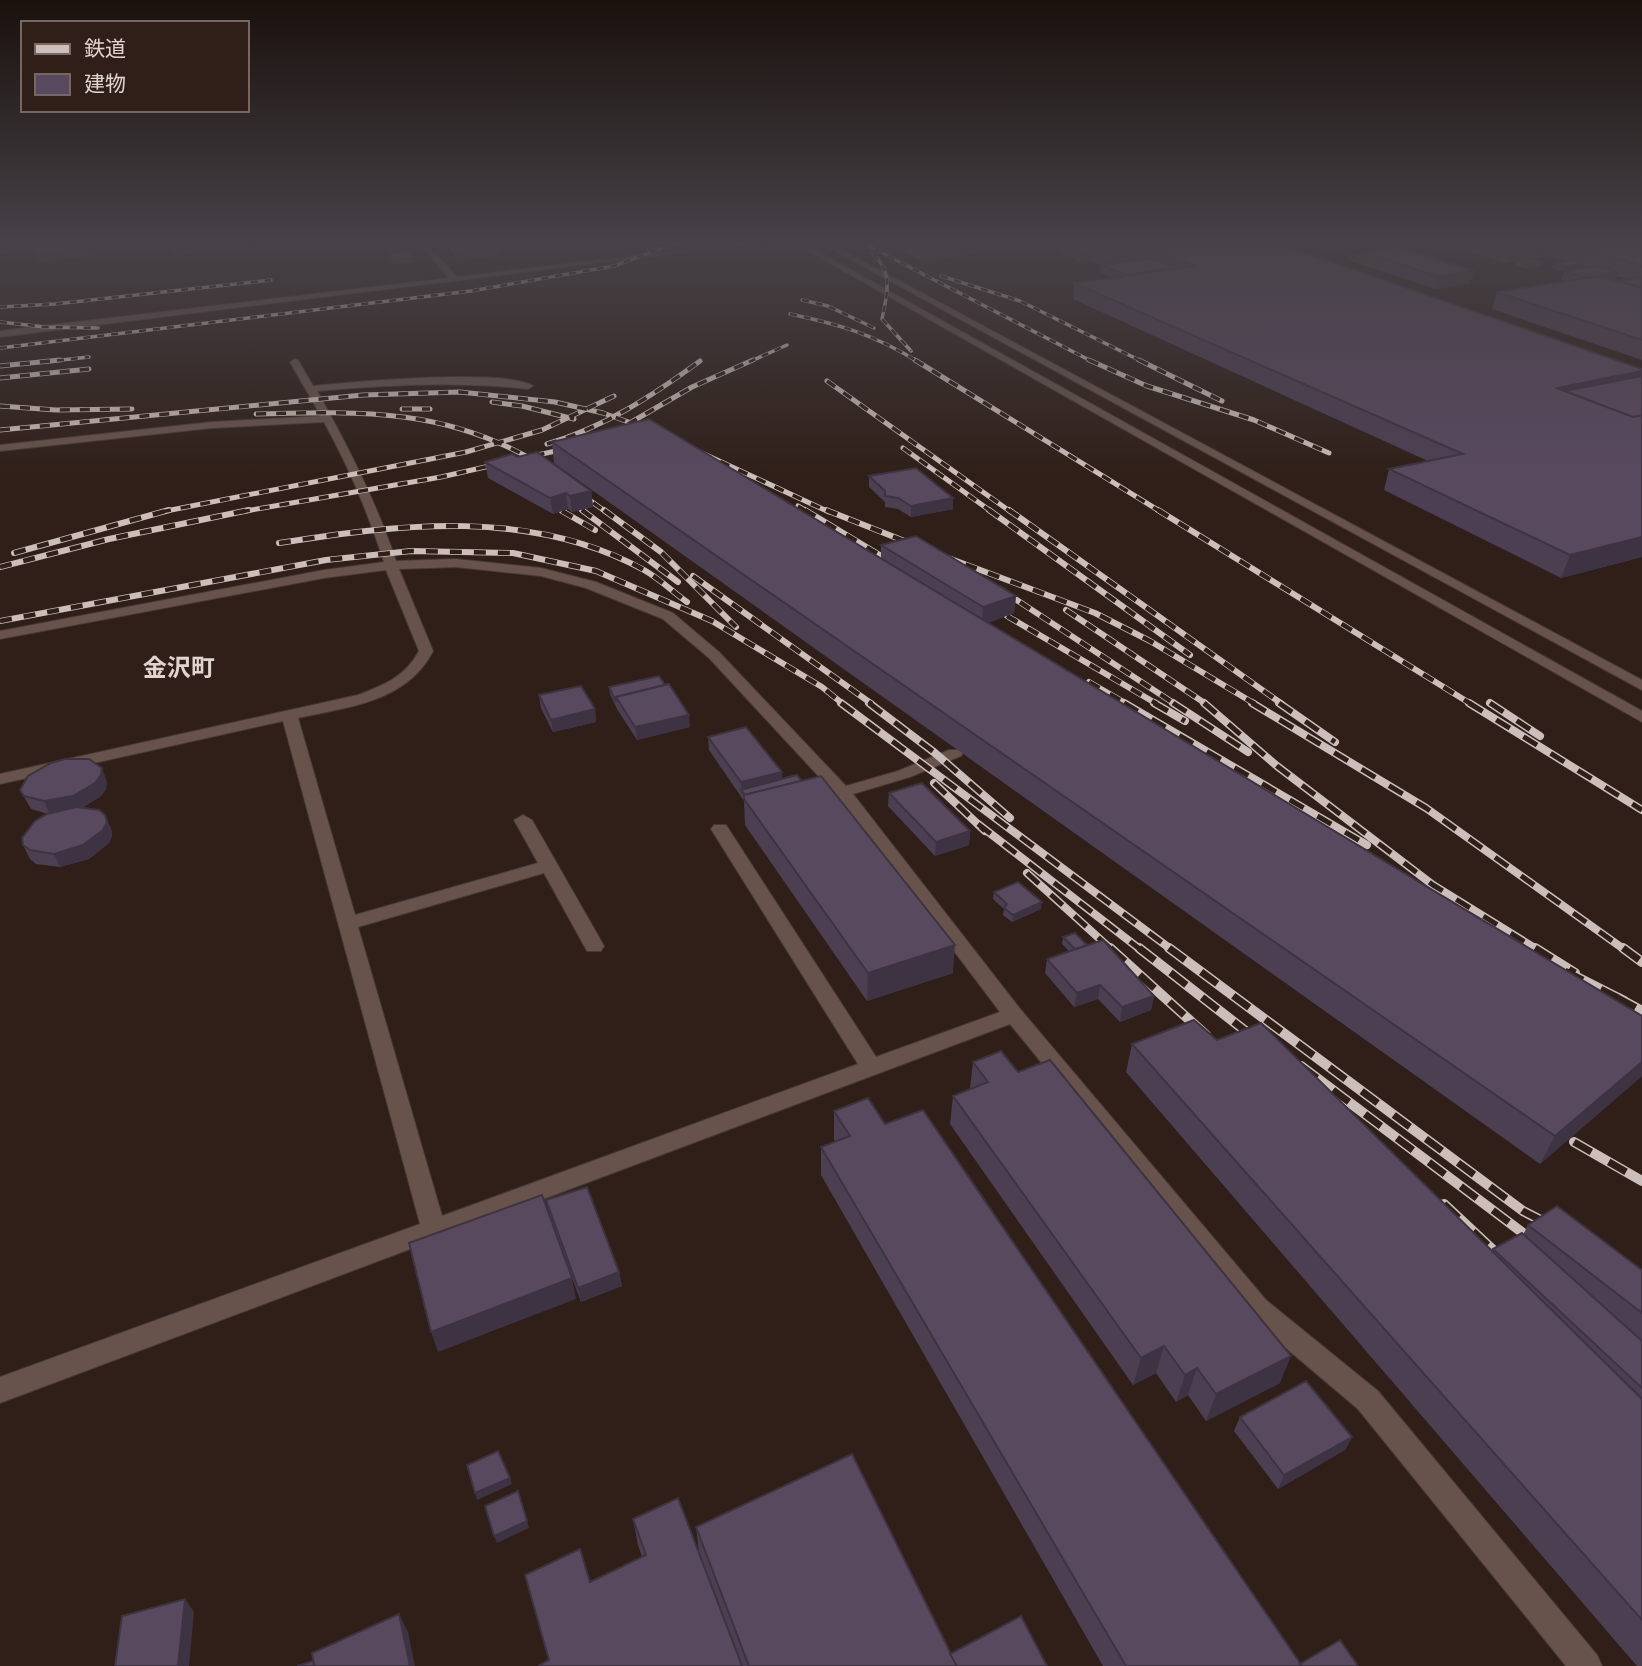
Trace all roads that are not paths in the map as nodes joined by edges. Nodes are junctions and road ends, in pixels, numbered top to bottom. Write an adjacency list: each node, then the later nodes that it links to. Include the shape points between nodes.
1 (39, 321): 5 (lane)
2 (103, 321): 6 (lane)
3 (935, 321): 16 (lane)
4 (965, 321): 14 (lane)
5 (0, 325)
6 (0, 334)
7 (295, 362): 9 (lane)
8 (528, 386): 9 (lane, via 384,382)
9 (310, 389): 10 (lane)
10 (327, 419): 11 (lane, via 184,428); 12 (lane, via 368,501)
11 (0, 448)
12 (391, 565): 13 (lane); 15 (lane, via 426,651 412,677 362,699); 19 (lane, via 456,563 541,572 591,585 668,616 714,655)
13 (0, 635)
14 (1642, 686)
15 (289, 715): 18 (lane); 23 (lane)
16 (1642, 718)
17 (955, 753): 19 (lane)
18 (0, 779)
19 (843, 792): 25 (lane)
20 (523, 820): 22 (lane)
21 (720, 829): 26 (lane)
22 (549, 866): 23 (lane); 24 (lane)
23 (348, 923): 27 (lane)
24 (594, 946)
25 (1014, 1015): 26 (lane); 29 (lane, via 1257,1308 1368,1400)
26 (872, 1068): 27 (lane)
27 (434, 1229): 28 (lane)
28 (0, 1390)
29 (1586, 1666)

